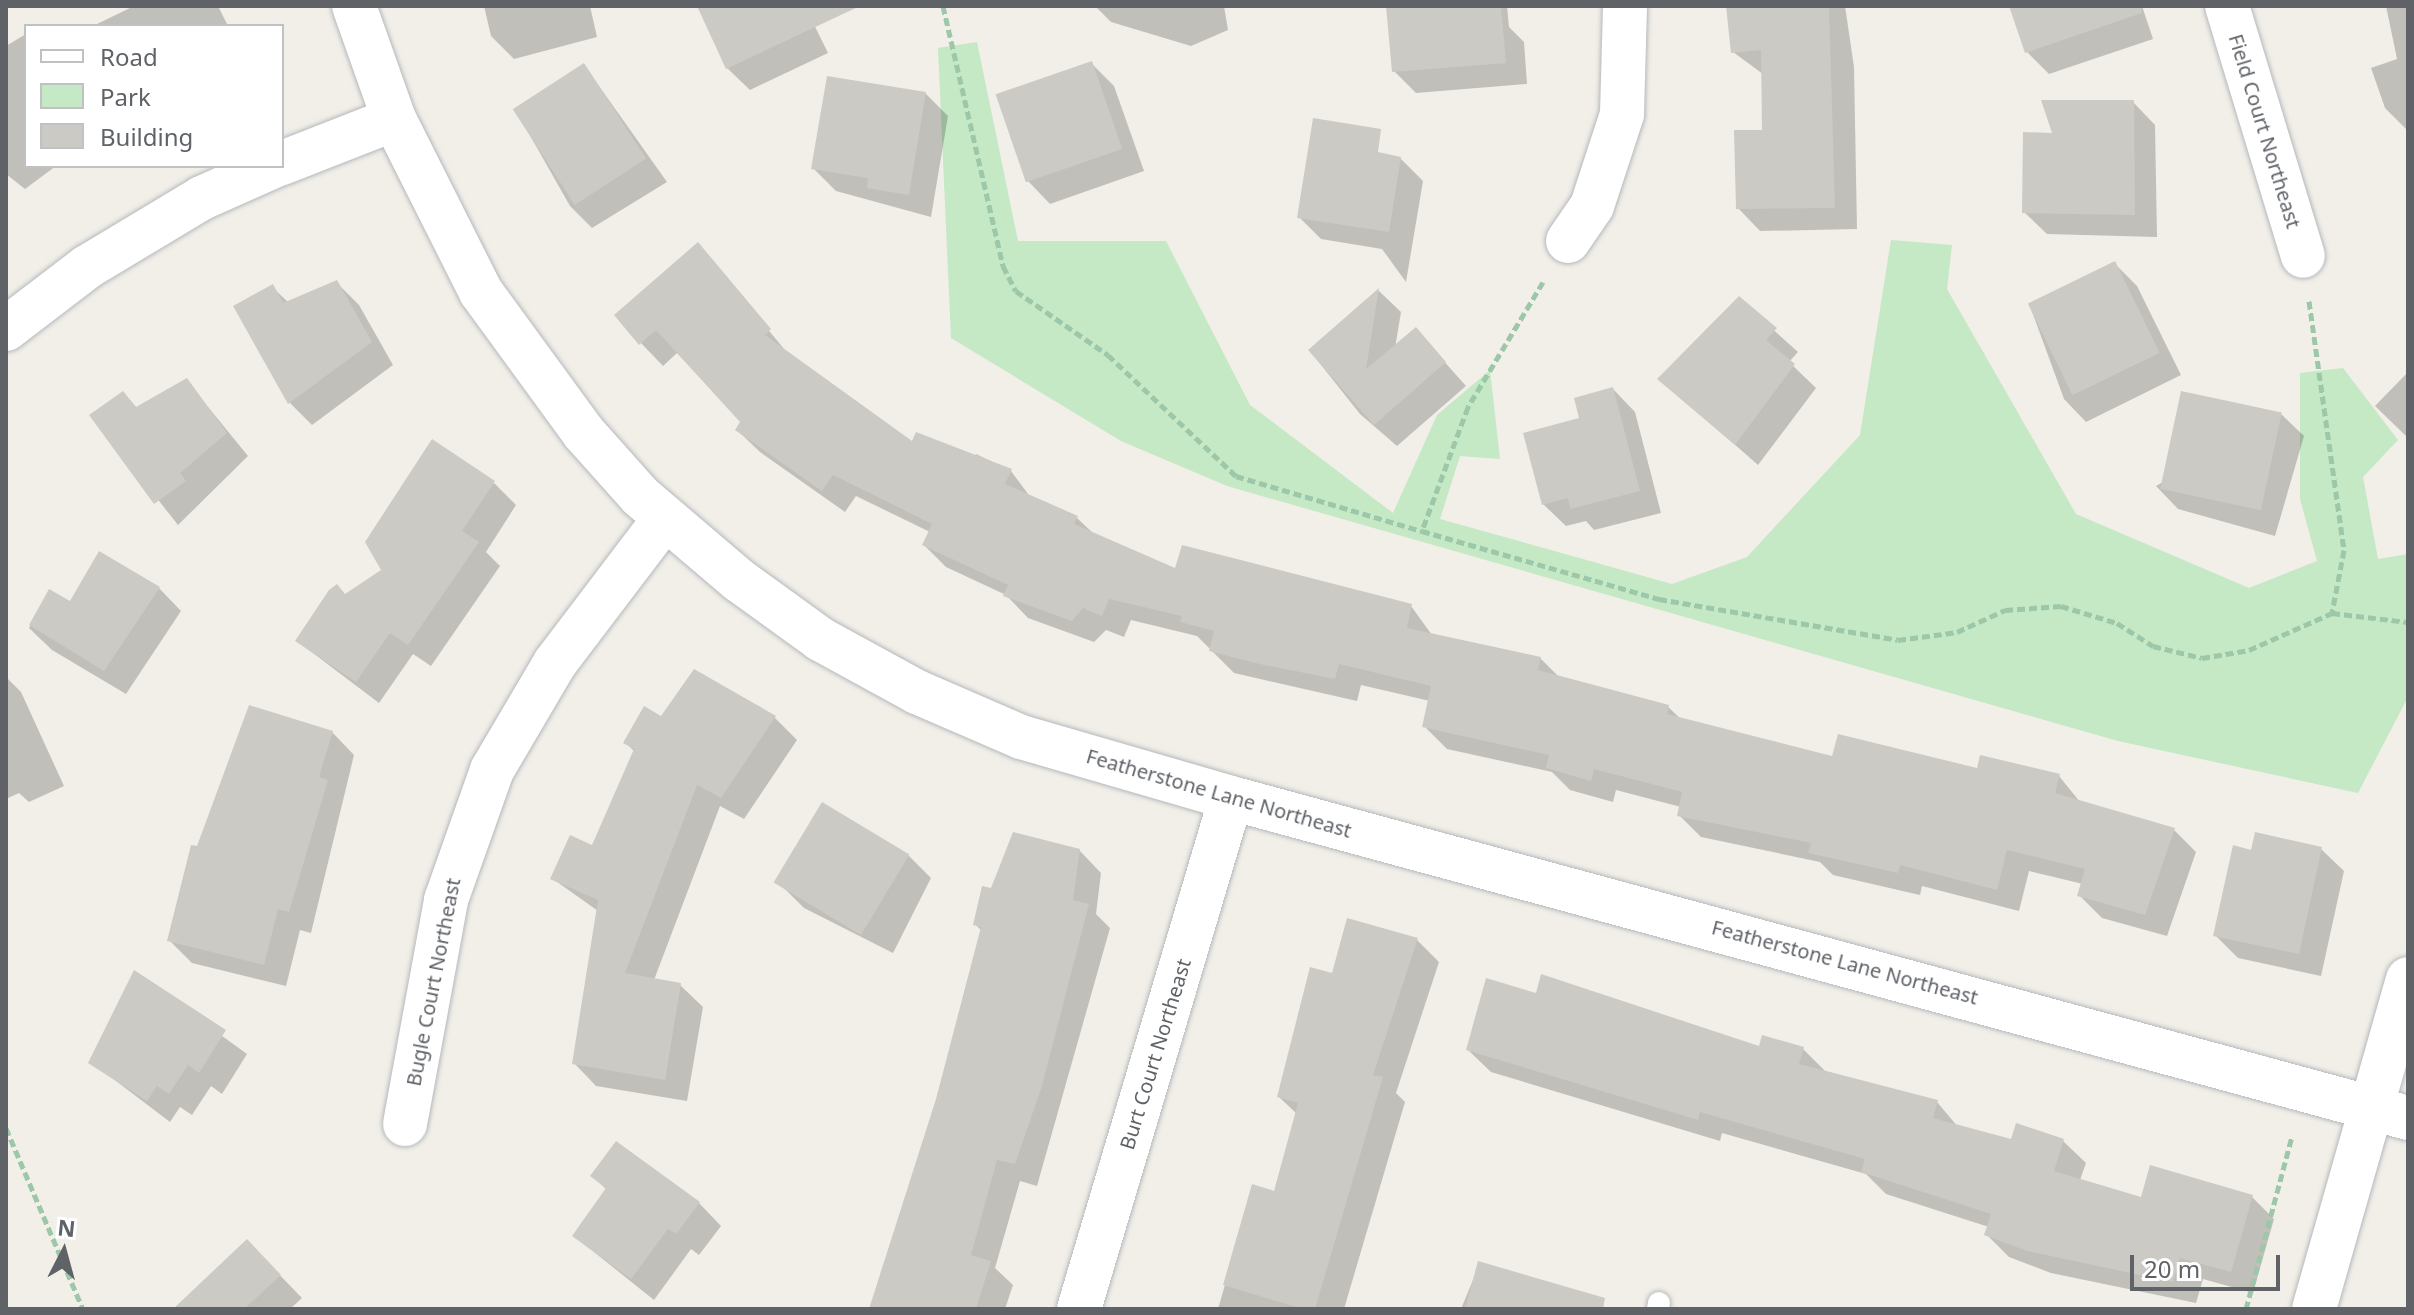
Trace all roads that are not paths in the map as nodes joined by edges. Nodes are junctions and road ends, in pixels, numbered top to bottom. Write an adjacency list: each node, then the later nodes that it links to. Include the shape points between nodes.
1 (354, 6): 4 (street, Featherstone Lane Northeast)
2 (1625, 6): 7 (street, via 1622,114 1592,206)
3 (2227, 6): 8 (street, Field Court Northeast)
4 (394, 119): 5 (street); 10 (street, Featherstone Lane Northeast, via 481,292 583,432)
5 (284, 162)
6 (270, 168): 9 (street, via 202,198 87,267)
7 (1568, 241)
8 (2303, 256)
9 (6, 329)
10 (665, 518): 11 (street, Featherstone Lane Northeast, via 820,639 917,692 1021,737); 14 (street, Bugle Court Northeast, via 555,663 492,770 446,900)
11 (1231, 798): 13 (street, Featherstone Lane Northeast); 15 (street, Burt Court Northeast)
12 (2408, 979): 13 (street)
13 (2388, 1113): 16 (street)
14 (405, 1124)
15 (1079, 1309)
16 (2314, 1309)

